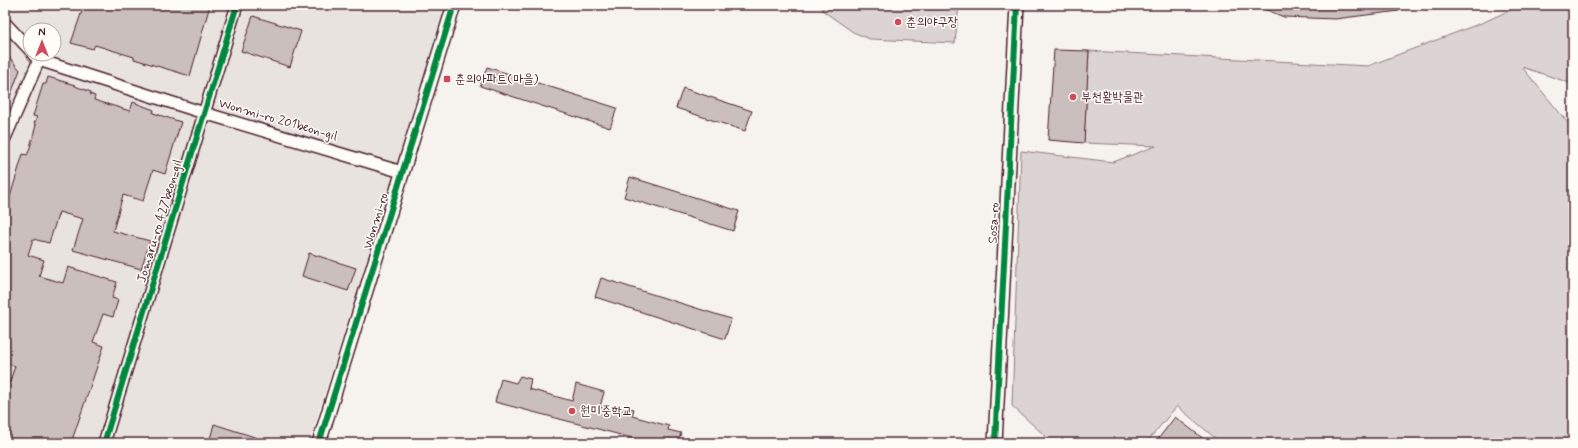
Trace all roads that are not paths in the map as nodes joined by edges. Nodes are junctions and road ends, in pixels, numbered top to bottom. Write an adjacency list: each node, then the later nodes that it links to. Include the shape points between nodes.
1 (237, 5): 8 (street, Jomaru-ro 427beon-gil)
2 (454, 5): 10 (street, Wonmi-ro)
3 (1018, 5): 13 (street, Sosa-ro)
4 (5, 24): 5 (street)
5 (22, 42)
6 (34, 62): 9 (street)
7 (51, 62): 8 (street, Wonmi-ro 201beon-gil)
8 (204, 113): 10 (street, Wonmi-ro 201beon-gil); 11 (street, Jomaru-ro 427beon-gil)
9 (5, 138)
10 (402, 172): 12 (street, Wonmi-ro)
11 (104, 443)
12 (319, 443)
13 (995, 443)

